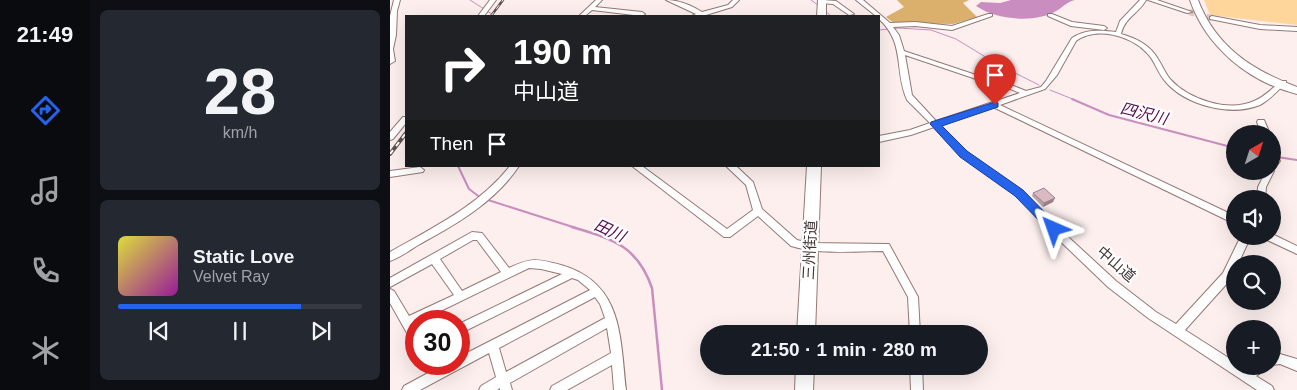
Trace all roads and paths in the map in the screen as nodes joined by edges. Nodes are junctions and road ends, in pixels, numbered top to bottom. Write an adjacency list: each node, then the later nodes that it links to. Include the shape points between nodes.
1 (397, 0): 24 (street, via 391,14)
2 (493, 0): 13 (street)
3 (599, 0): 12 (street)
4 (669, 0): 18 (street)
5 (736, 0): 18 (street, via 730,6)
6 (859, 0): 19 (street)
7 (1143, 0): 27 (street, via 1120,24)
8 (1151, 0): 14 (street)
9 (1194, 0): 31 (highway, via 1202,21 1225,50)
10 (1199, 0): 31 (highway, via 1208,22 1231,49)
11 (822, 7): 15 (street, via 834,2)
12 (591, 8): 16 (street); 17 (street)
13 (485, 12)
14 (1189, 12)
15 (850, 14)
16 (583, 15)
17 (640, 15)
18 (703, 15)
19 (877, 15)
20 (990, 15): 25 (street, via 952,28 915,24)
21 (1050, 15): 27 (street, via 1075,24)
22 (880, 17): 25 (street)
23 (1212, 18): 26 (street, via 1260,27)
24 (392, 26): 28 (street, via 394,38)
25 (892, 27): 29 (street, 中山道)
26 (1297, 29)
27 (1119, 32): 31 (street, via 1154,57 1169,82 1204,101 1226,106 1251,105); 33 (street, via 1092,33 1076,38 1052,80 1043,88)
28 (390, 49): 30 (street)
29 (902, 52): 33 (street); 37 (street, 中山道, via 908,94)
30 (390, 62)
31 (1282, 84): 32 (highway)
32 (1297, 90)
33 (1027, 94): 34 (street)
34 (995, 105): 37 (street); 49 (street)
35 (405, 120): 39 (street)
36 (1261, 122): 38 (street)
37 (935, 124): 40 (street); 68 (street, 中山道, via 964,154 1019,193 1112,284)
38 (1262, 125)
39 (390, 137)
40 (880, 139)
41 (514, 167): 47 (street)
42 (637, 167): 48 (street, via 727,234)
43 (731, 167): 48 (street, via 750,184)
44 (814, 167): 52 (highway, 三州街道)
45 (420, 170): 46 (street)
46 (390, 174)
47 (493, 192): 54 (street, via 453,222)
48 (758, 211): 52 (street, via 794,243)
49 (1226, 216)
50 (1281, 242): 53 (street)
51 (1242, 245): 68 (street, via 1227,276)
52 (810, 247): 66 (highway, 三州街道); 67 (street, via 886,247 913,297)
53 (1297, 250)
54 (390, 257)
55 (434, 258): 57 (street, via 472,236 479,236); 58 (street); 61 (street)
56 (572, 272): 57 (street, via 537,263); 59 (street); 65 (street)
57 (508, 274): 61 (street)
58 (390, 283)
59 (598, 291): 64 (street); 69 (street)
60 (390, 294): 63 (street)
61 (460, 296): 62 (street)
62 (432, 310)
63 (405, 317)
64 (612, 320): 70 (street); 78 (street)
65 (470, 323)
66 (806, 325)
67 (915, 325)
68 (1177, 331): 77 (street, 中山道)
69 (493, 346): 71 (street); 78 (street)
70 (616, 356): 82 (street); 83 (street)
71 (470, 357)
72 (1281, 359): 73 (street)
73 (1297, 366)
74 (427, 375): 80 (street)
75 (805, 375): 84 (highway)
76 (916, 375): 85 (street)
77 (1246, 376): 79 (street, 中山道)
78 (504, 385): 81 (street)
79 (1257, 386): 86 (street, 中山道)
80 (408, 390)
81 (485, 390)
82 (556, 390)
83 (620, 390)
84 (804, 390)
85 (917, 390)
86 (1268, 390)

